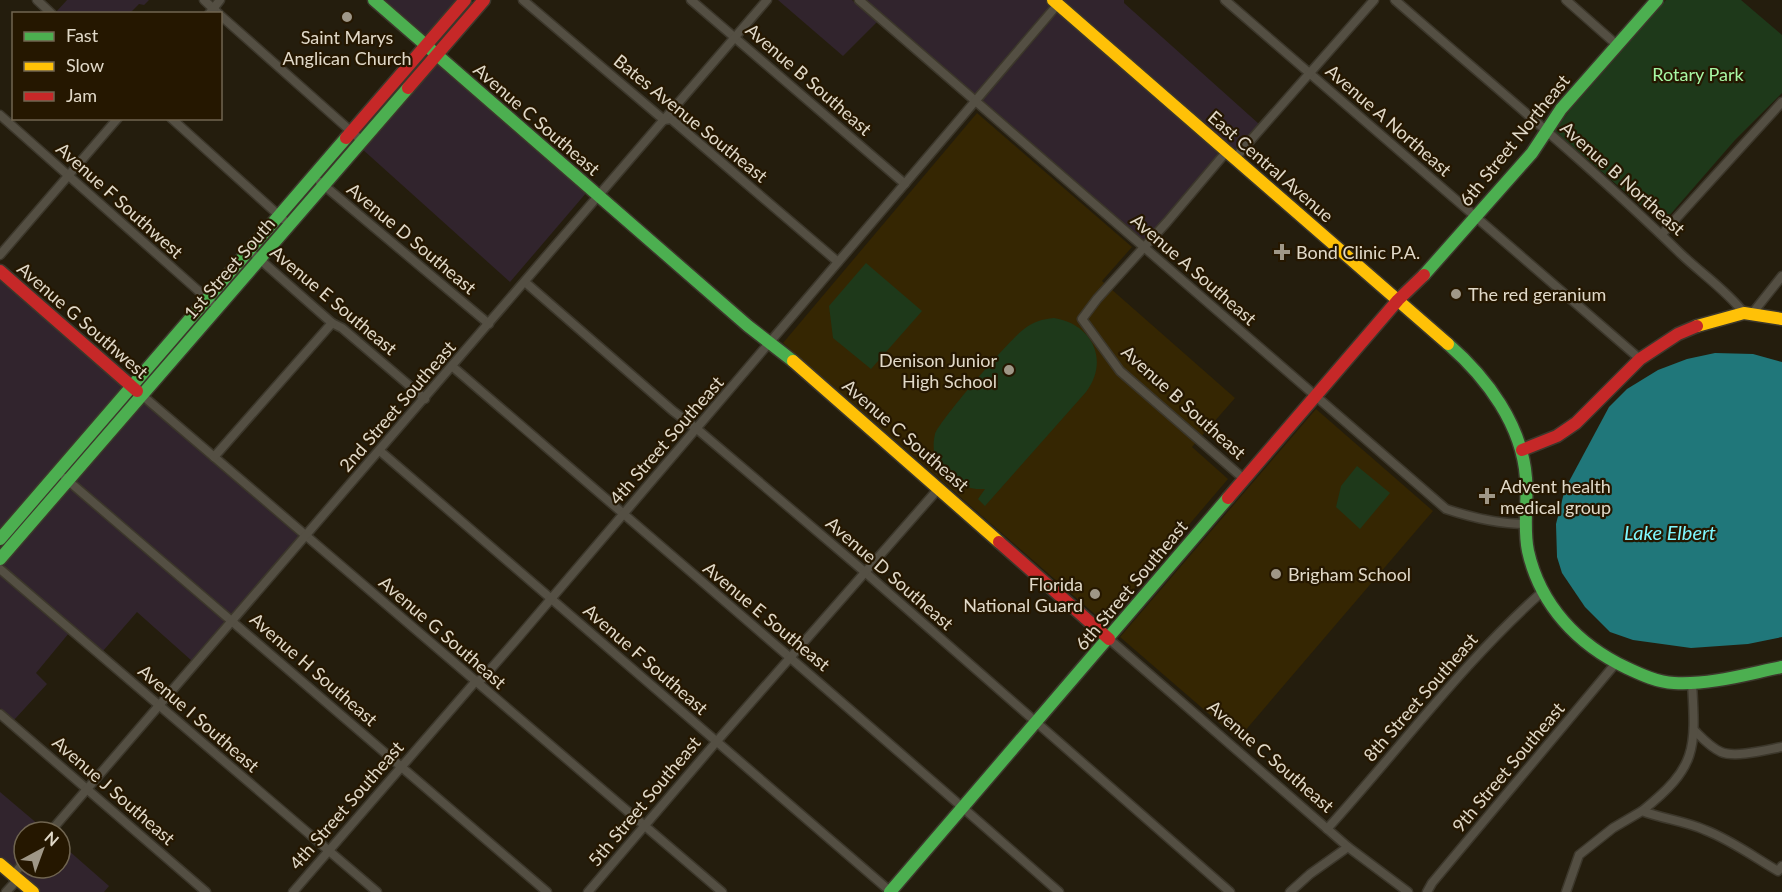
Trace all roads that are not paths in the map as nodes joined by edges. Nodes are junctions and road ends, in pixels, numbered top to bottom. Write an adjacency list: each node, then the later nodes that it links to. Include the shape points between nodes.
1 (37, 0): 16 (street)
2 (204, 0): 17 (street)
3 (374, 0): 21 (street, Avenue C Southeast)
4 (465, 0): 21 (street, 1st Street South)
5 (484, 0): 22 (street, 1st Street South)
6 (523, 0): 29 (street, Bates Avenue Southeast)
7 (691, 0): 19 (street, Avenue B Southeast)
8 (767, 0): 19 (street, 2nd Street Southeast)
9 (859, 0): 24 (street, Avenue A Southeast)
10 (1225, 0): 23 (street, Avenue A Northeast)
11 (1374, 0): 23 (street)
12 (1395, 0): 31 (street, Avenue B Northeast)
13 (1566, 0): 20 (street)
14 (1657, 0): 20 (street, 6th Street Northeast)
15 (1055, 2): 24 (street, 4th Street Southeast); 33 (street, East Central Avenue)
16 (50, 12)
17 (214, 12)
18 (222, 19): 30 (street)
19 (735, 38): 29 (street, 2nd Street Southeast); 36 (street, Avenue B Southeast)
20 (1617, 45): 31 (street, 6th Street Northeast, via 1561,109)
21 (425, 46): 22 (street, Avenue C Southeast); 30 (street, 1st Street South)
22 (436, 55): 32 (street, 1st Street South); 38 (street, Avenue C Southeast)
23 (1310, 73): 33 (street); 40 (street, Avenue A Northeast)
24 (976, 101): 36 (street, 4th Street Southeast); 43 (street, Avenue A Southeast)
25 (1782, 102): 42 (street)
26 (0, 115): 34 (street, Avenue F Southwest)
27 (116, 120): 34 (street)
28 (173, 120): 39 (street)
29 (664, 120): 38 (street, 2nd Street Southeast); 47 (street, Bates Avenue Southeast, via 671,119)
30 (351, 130): 32 (street); 35 (street, 1st Street South)
31 (1548, 131): 40 (street, 6th Street Northeast); 42 (street, Avenue B Northeast)
32 (362, 141): 37 (street, 1st Street South)
33 (1231, 154): 43 (street); 52 (street, East Central Avenue)
34 (69, 176): 45 (street); 51 (street, Avenue F Southwest)
35 (313, 176): 37 (street, Avenue D Southeast); 39 (street, 1st Street South)
36 (905, 184): 47 (street, 4th Street Southeast)
37 (324, 185): 41 (street, 1st Street South); 57 (street, Avenue D Southeast)
38 (599, 196): 50 (street, 2nd Street Southeast); 58 (street, Avenue C Southeast)
39 (278, 216): 41 (street); 44 (street, 1st Street South)
40 (1475, 218): 52 (street, 6th Street Northeast); 59 (street, Avenue A Northeast)
41 (290, 225): 46 (street, 1st Street South)
42 (1662, 234): 54 (street, Avenue B Northeast)
43 (1145, 248): 63 (street, Avenue A Southeast); 70 (street, Avenue B Southeast, via 1082,320 1115,367)
44 (249, 250): 46 (street, Avenue E Southeast); 51 (street, 1st Street South)
45 (0, 255)
46 (260, 260): 53 (street, 1st Street South); 56 (street, Avenue E Southeast)
47 (838, 262): 58 (street, 4th Street Southeast)
48 (0, 271): 61 (street, Avenue G Southwest)
49 (1782, 276): 54 (street)
50 (525, 282): 57 (street, 2nd Street Southeast); 65 (street, Avenue D Southeast)
51 (207, 299): 53 (street, Avenue F Southwest); 61 (street, 1st Street South)
52 (1398, 300): 63 (street, 6th Street Southeast); 66 (street, East Central Avenue, via 1465,359 1490,387)
53 (218, 308): 62 (street, 1st Street South)
54 (1748, 314): 55 (street); 59 (street, via 1684,332)
55 (1782, 320)
56 (332, 323): 64 (street, Avenue E Southeast); 68 (street)
57 (489, 324): 60 (street, 2nd Street Southeast)
58 (770, 343): 65 (street, 4th Street Southeast); 72 (street, Avenue C Southeast)
59 (1640, 359): 66 (street, via 1576,423 1557,436)
60 (453, 367): 64 (street, 2nd Street Southeast); 73 (street, Avenue E Southeast)
61 (131, 386): 62 (street, Avenue G Southwest); 69 (street, 1st Street South)
62 (143, 396): 68 (street, Avenue G Southeast); 71 (street, 1st Street South)
63 (1315, 396): 70 (street, 6th Street Southeast); 74 (street, Avenue A Southeast, via 1446,509 1488,521)
64 (425, 399): 67 (street, 2nd Street Southeast)
65 (697, 429): 73 (street, 4th Street Southeast); 79 (street, Avenue D Southeast)
66 (1522, 450): 74 (street, East Central Avenue)
67 (380, 451): 75 (street, 2nd Street Southeast); 81 (street, Avenue F Southeast)
68 (214, 457): 75 (street, Avenue G Southeast)
69 (58, 472): 71 (street, Avenue H Southeast); 76 (street, 1st Street South)
70 (1244, 479): 83 (street, 6th Street Southeast)
71 (69, 481): 77 (street, 1st Street South); 82 (street, Avenue H Southeast)
72 (939, 488): 79 (street, 5th Street Southeast); 83 (street, Avenue C Southeast)
73 (624, 514): 81 (street, 4th Street Southeast); 84 (street, Avenue E Southeast)
74 (1526, 524): 80 (street, East Central Avenue, via 1530,562)
75 (306, 535): 82 (street, 2nd Street Southeast); 87 (street, Avenue G Southeast)
76 (0, 539)
77 (0, 559)
78 (0, 568): 89 (street, Avenue I Southeast)
79 (866, 573): 84 (street, 5th Street Southeast); 91 (street, Avenue D Southeast)
80 (1542, 592): 85 (street, East Central Avenue, via 1556,615 1578,638); 101 (street, 8th Street Southeast, via 1478,655)
81 (551, 598): 87 (street, 4th Street Southeast, via 482,679); 93 (street, Avenue F Southeast)
82 (232, 621): 89 (street, 2nd Street Southeast); 95 (street, Avenue H Southeast)
83 (1109, 639): 91 (street, 6th Street Southeast); 101 (street, Avenue C Southeast)
84 (790, 658): 93 (street, 5th Street Southeast); 97 (street, Avenue E Southeast)
85 (1616, 663): 88 (street, East Central Avenue, via 1659,681); 120 (street, 9th Street Southeast)
86 (1782, 668): 88 (street, East Central Avenue)
87 (475, 682): 95 (street, 4th Street Southeast); 100 (street, Avenue G Southeast)
88 (1692, 682): 92 (street)
89 (159, 705): 96 (street, 2nd Street Southeast); 103 (street, Avenue I Southeast)
90 (0, 714): 96 (street, Avenue J Southeast)
91 (1036, 724): 97 (street, 6th Street Southeast); 117 (street, Avenue D Southeast)
92 (1695, 731): 94 (street, via 1723,753); 98 (street, via 1682,772)
93 (717, 741): 100 (street, 5th Street Southeast); 115 (street, Avenue F Southeast)
94 (1782, 747)
95 (402, 767): 103 (street, 4th Street Southeast); 112 (street, Avenue H Southeast)
96 (87, 789): 99 (street, 2nd Street Southeast); 109 (street, Avenue J Southeast)
97 (963, 808): 115 (street, 6th Street Southeast); 116 (street, Avenue E Southeast)
98 (1642, 811): 105 (street, via 1711,832); 121 (street, via 1579,855)
99 (60, 820)
100 (645, 826): 113 (street, 5th Street Southeast); 114 (street, Avenue G Southeast)
101 (1327, 829): 102 (street, Avenue C Southeast)
102 (1348, 847): 118 (street); 119 (street, Avenue C Southeast)
103 (329, 851): 110 (street, 4th Street Southeast); 111 (street, Avenue I Southeast)
104 (0, 864): 106 (street)
105 (1780, 868)
106 (12, 874)
107 (19, 880): 108 (street)
108 (33, 892)
109 (206, 892)
110 (293, 892)
111 (377, 892)
112 (548, 892)
113 (588, 892)
114 (722, 892)
115 (890, 892)
116 (1059, 892)
117 (1230, 892)
118 (1290, 892)
119 (1408, 892)
120 (1427, 892)
121 (1566, 892)

